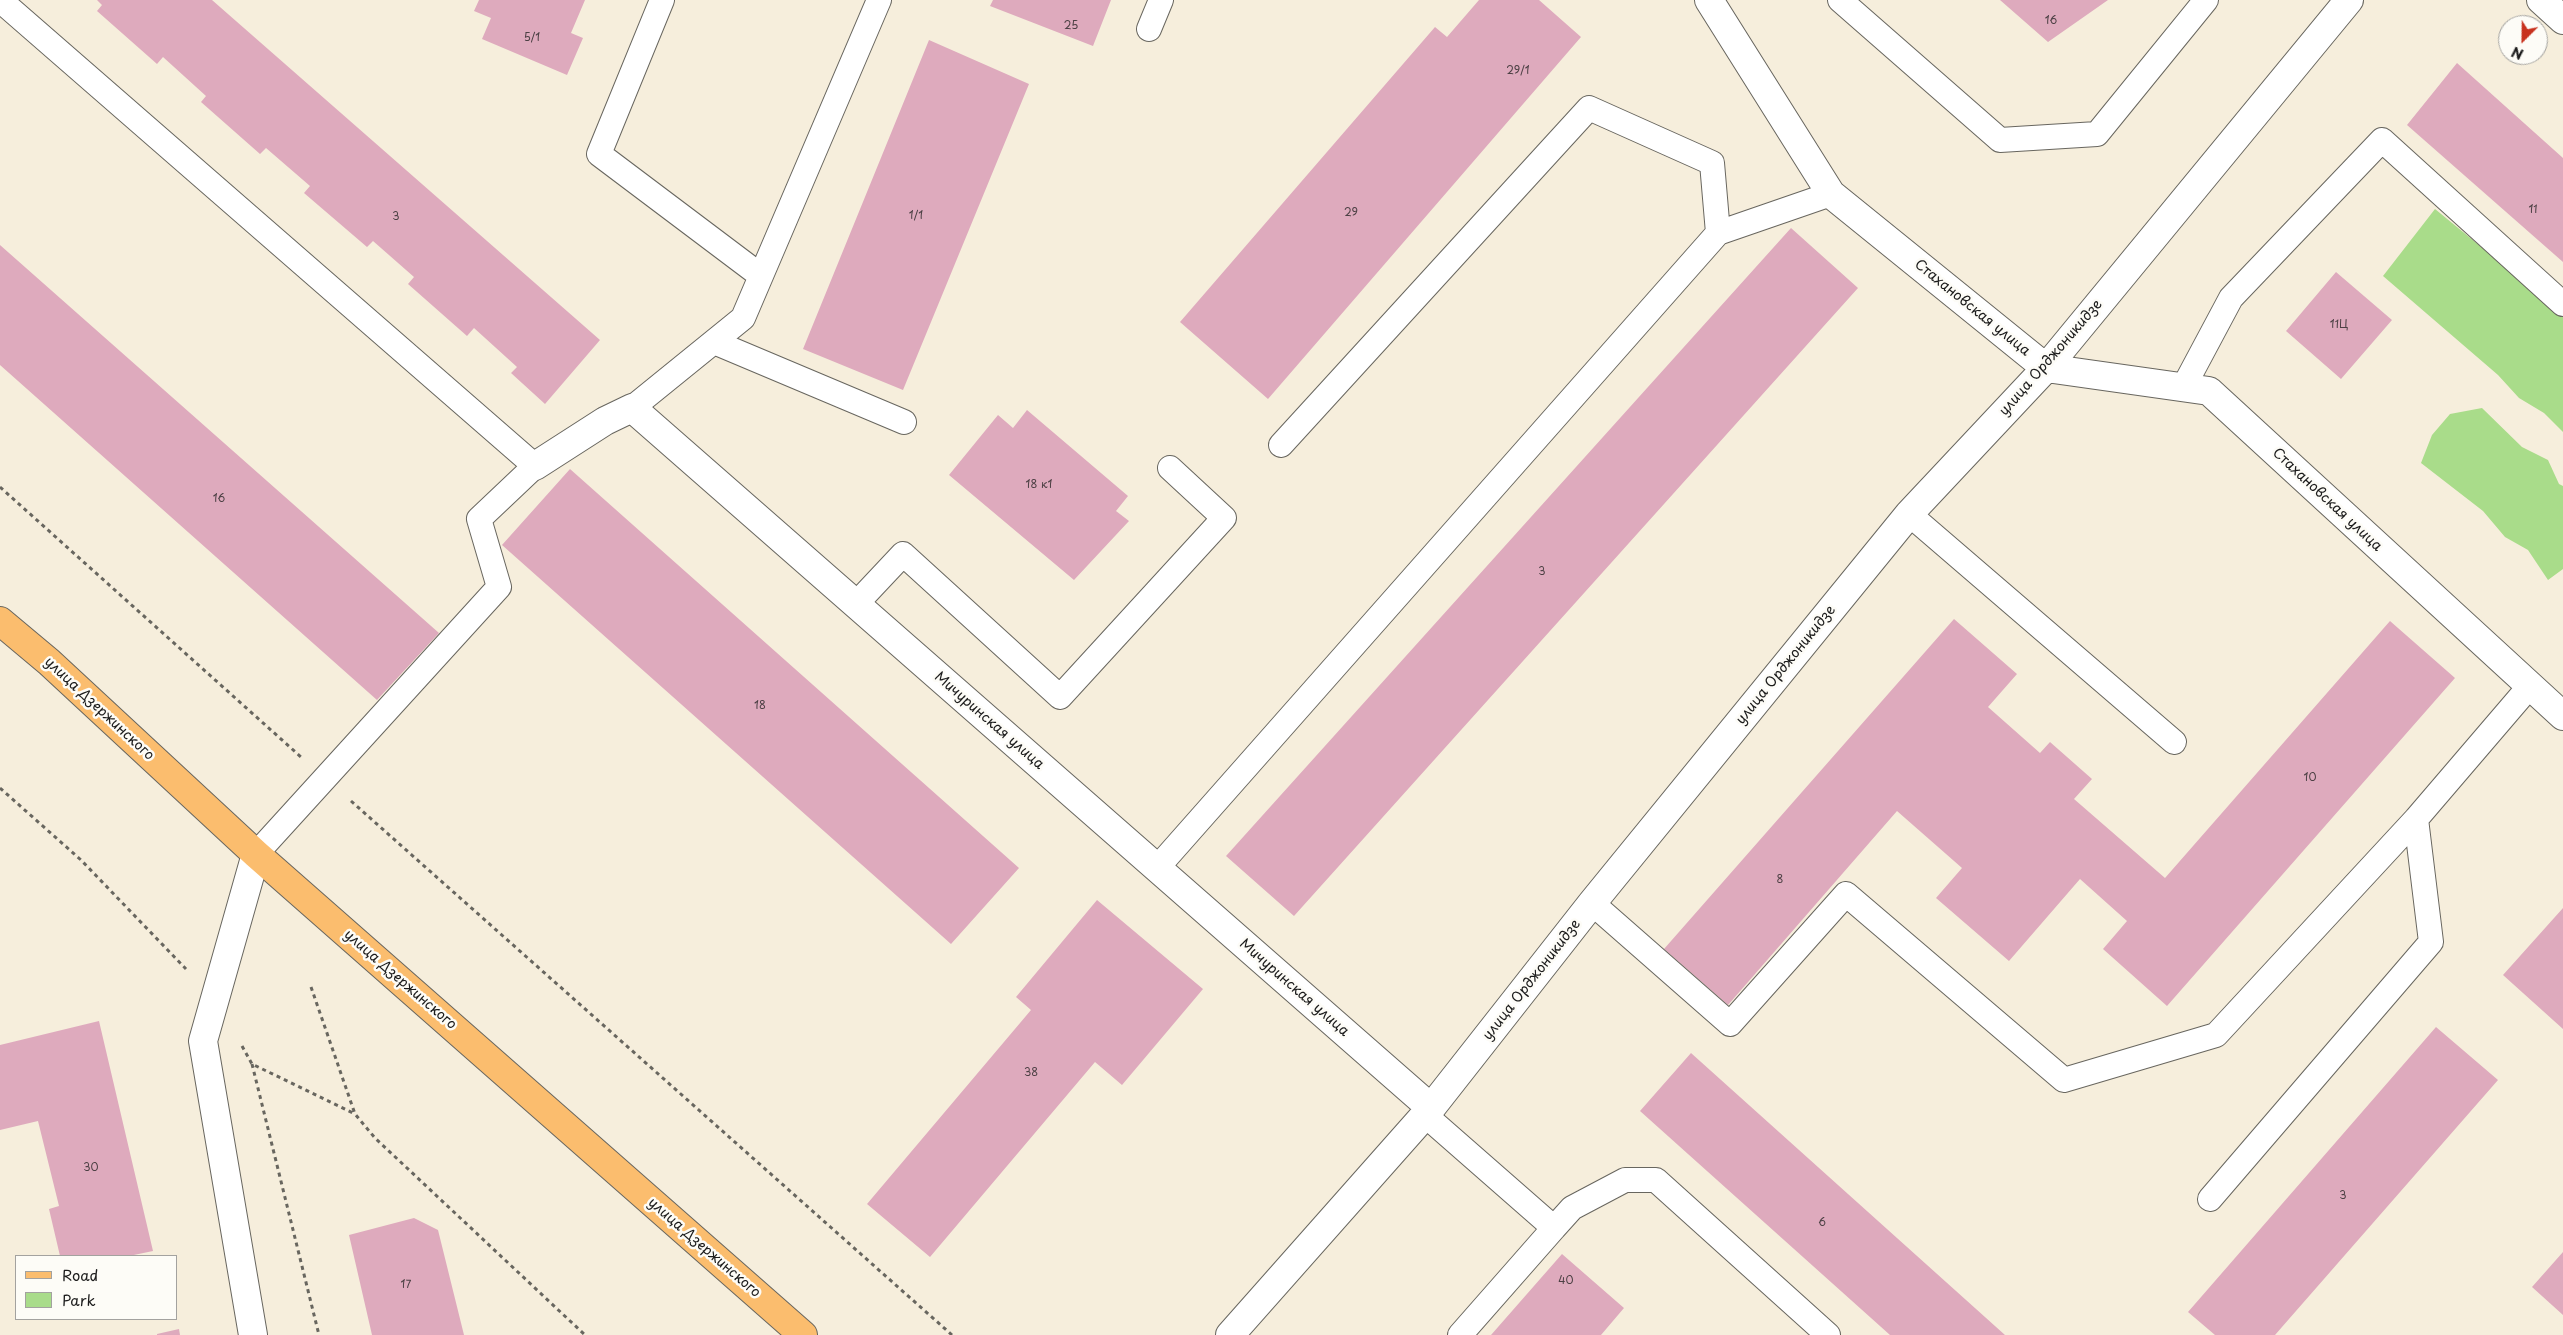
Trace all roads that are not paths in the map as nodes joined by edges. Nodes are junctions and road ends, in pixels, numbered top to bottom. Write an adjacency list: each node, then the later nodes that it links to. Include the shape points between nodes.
1 (0, 0): 22 (lane)
2 (662, 0): 14 (lane, via 599,154)
3 (879, 0): 14 (lane)
4 (1161, 0): 11 (lane)
5 (1709, 0): 12 (street, Стахановская улица)
6 (1840, 0): 7 (lane, via 2000,140 2097,134)
7 (2206, 0)
8 (2350, 0): 17 (street, улица Орджоникидзе)
9 (2541, 0): 10 (street)
10 (2563, 20)
11 (1150, 29)
12 (1831, 194): 13 (lane); 17 (street, Стахановская улица)
13 (1718, 233): 21 (lane, via 1712,163 1589,108); 32 (lane)
14 (761, 276): 16 (lane, via 743,318)
15 (2563, 304): 18 (lane, via 2382,140 2231,298)
16 (714, 342): 19 (lane); 20 (lane)
17 (2046, 368): 18 (street, Стахановская улица); 24 (street, улица Орджоникидзе)
18 (2183, 388): 27 (street, Стахановская улица, via 2209,392)
19 (632, 408): 22 (street, via 605,421); 25 (street, Мичуринская улица)
20 (904, 422)
21 (1281, 445)
22 (535, 466): 31 (lane, via 478,519 499,587)
23 (1170, 468): 25 (lane, via 1224,518 1060,698 903,554)
24 (1909, 514): 29 (lane); 33 (street, улица Орджоникидзе)
25 (856, 604): 32 (street, Мичуринская улица)
26 (0, 621): 31 (main road, улица Дзержинского, via 49,662)
27 (2529, 687): 28 (street, Стахановская улица); 30 (lane)
28 (2563, 716)
29 (2174, 742)
30 (2416, 819): 33 (lane, via 2216,1035 2064,1080 1846,894 1730,1024); 35 (lane, via 2431,942)
31 (256, 854): 37 (street, via 203,1041); 38 (main road, улица Дзержинского)
32 (1157, 868): 34 (street, Мичуринская улица)
33 (1592, 904): 34 (street, улица Орджоникидзе)
34 (1428, 1111): 36 (lane); 39 (street, улица Орджоникидзе)
35 (2210, 1199)
36 (1554, 1228): 40 (lane); 41 (lane, via 1572,1208 1625,1180 1656,1180)
37 (253, 1335)
38 (803, 1335)
39 (1230, 1335)
40 (1460, 1335)
41 (1828, 1335)

